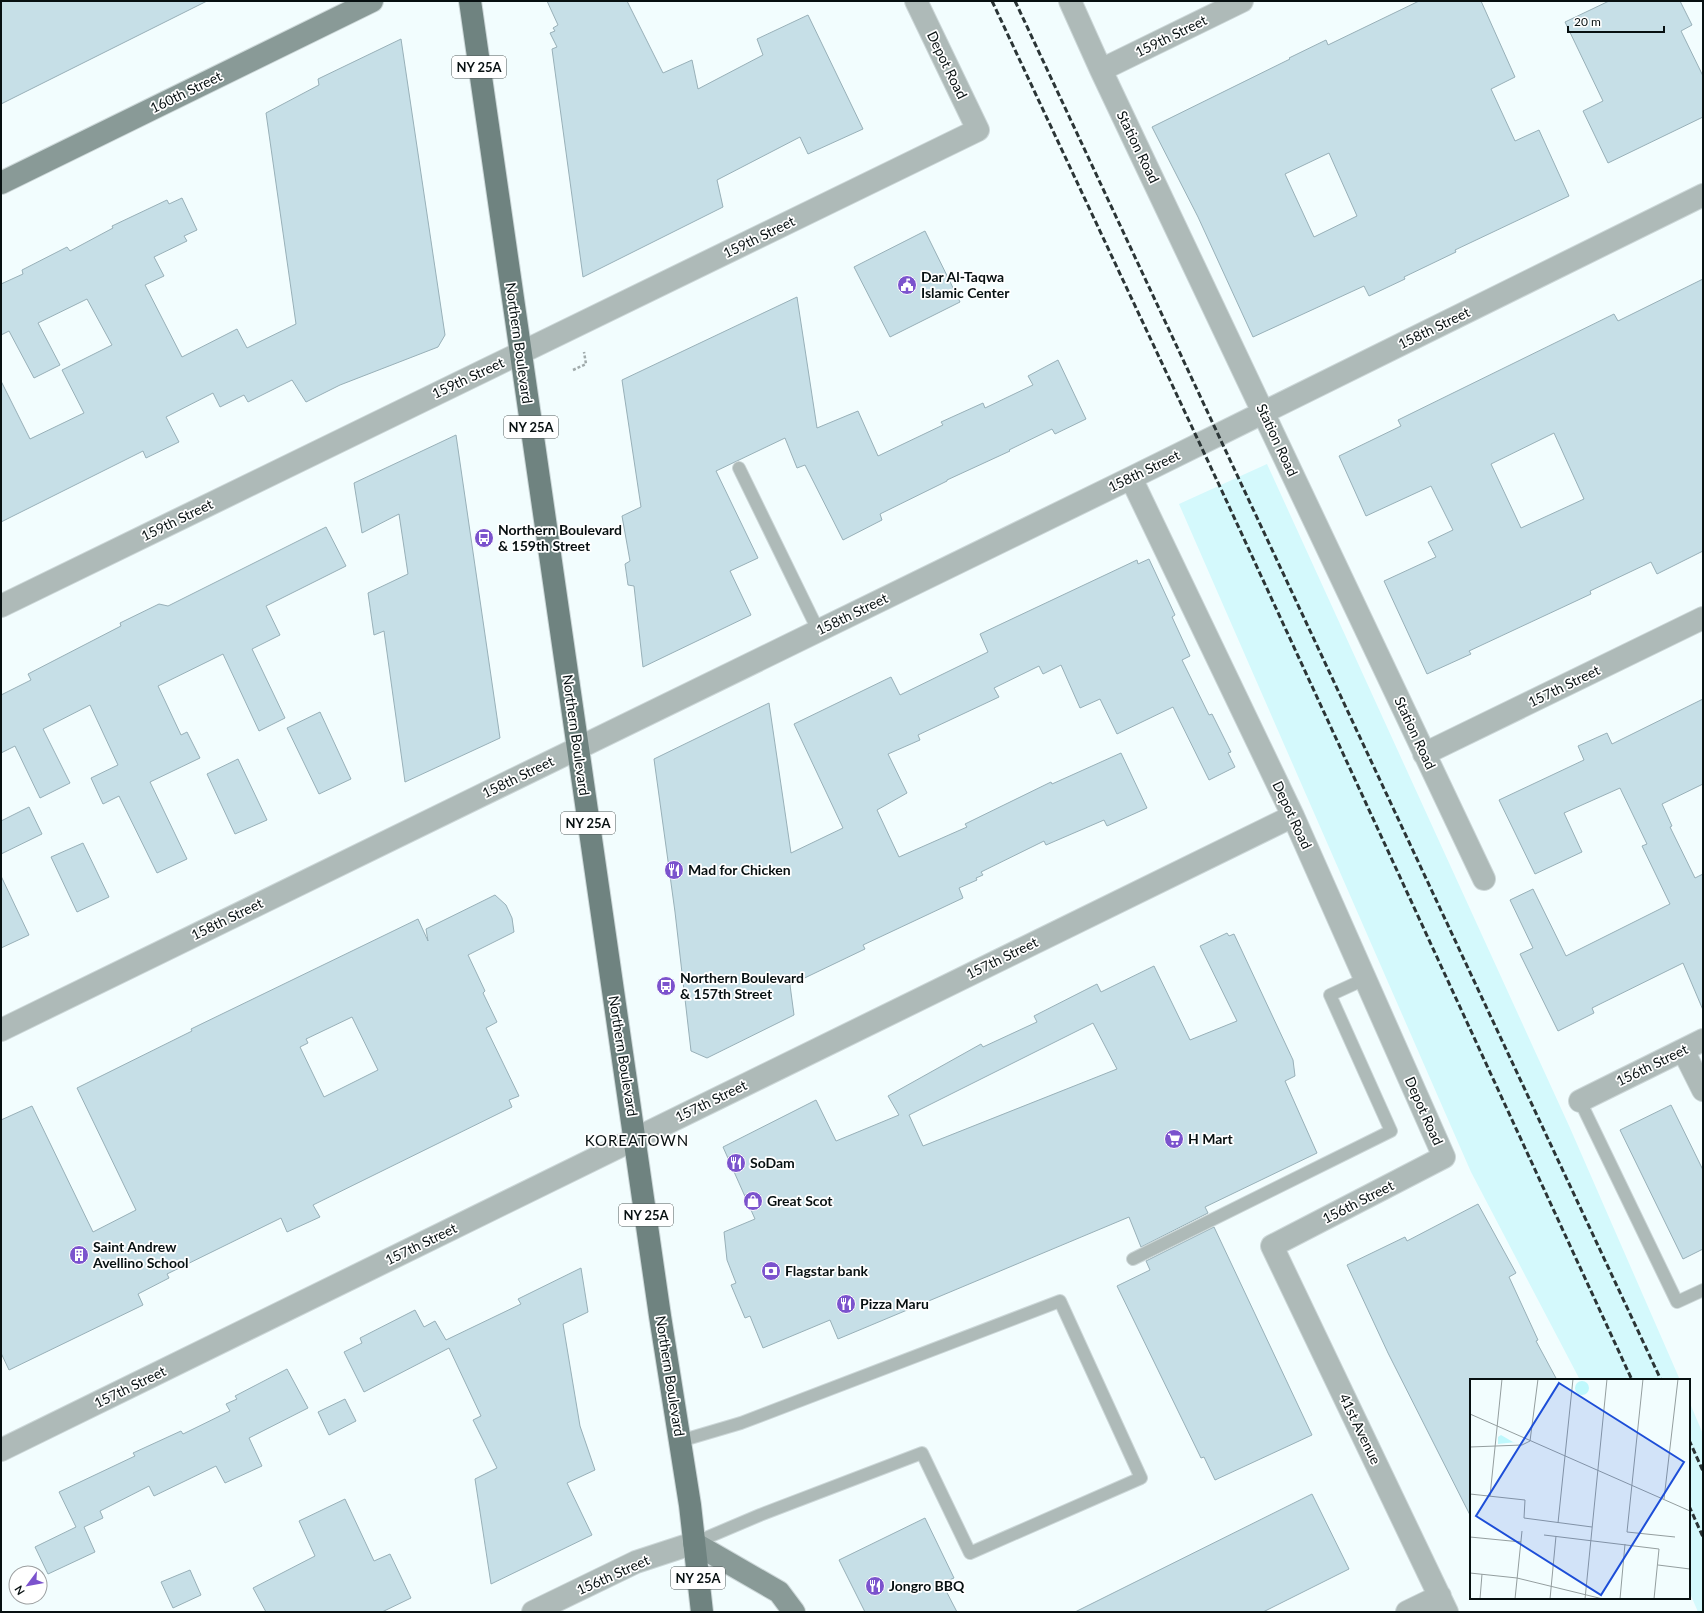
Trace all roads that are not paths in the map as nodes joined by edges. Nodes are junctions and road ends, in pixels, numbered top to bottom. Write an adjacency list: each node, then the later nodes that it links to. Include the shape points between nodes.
1 (372, 1): 8 (street, 160th Street)
2 (470, 1): 10 (main road, Northern Boulevard / NY 25A)
3 (916, 1): 7 (street, Depot Road)
4 (1070, 1): 6 (street, Station Road)
5 (1242, 1): 6 (street, 159th Street)
6 (1101, 70): 11 (street, Station Road)
7 (978, 130): 10 (street, 159th Street)
8 (1, 183)
9 (1703, 195): 11 (street, 158th Street)
10 (521, 353): 14 (street, 159th Street); 17 (main road, Northern Boulevard / NY 25A)
11 (1263, 412): 13 (street, 158th Street); 18 (street, Station Road)
12 (739, 468): 16 (lane)
13 (1131, 478): 16 (street, 158th Street); 19 (street, Depot Road)
14 (1, 606)
15 (1703, 618): 18 (street, 157th Street)
16 (818, 630): 17 (street, 158th Street)
17 (577, 749): 22 (street, 158th Street); 27 (main road, Northern Boulevard / NY 25A)
18 (1424, 754): 20 (street, Station Road)
19 (1293, 816): 21 (street, Depot Road); 27 (street, 157th Street)
20 (1484, 879)
21 (1365, 979): 28 (street, Depot Road); 30 (lane, via 1330,995 1391,1131)
22 (1, 1030)
23 (1703, 1040): 24 (street, 156th Street)
24 (1683, 1050): 25 (street); 26 (street, 156th Street)
25 (1703, 1090)
26 (1580, 1101): 31 (lane, via 1677,1302)
27 (635, 1139): 32 (main road, Northern Boulevard / NY 25A); 33 (street, 157th Street)
28 (1444, 1157): 29 (street, 156th Street)
29 (1272, 1246): 35 (street, 41st Avenue)
30 (1133, 1259)
31 (1703, 1290)
32 (680, 1441): 34 (main road, Northern Boulevard / NY 25A); 34 (lane, via 741,1423 1060,1301 1141,1478 970,1553 922,1453)
33 (1, 1450)
34 (694, 1543): 36 (street, 156th Street, via 636,1562); 37 (main road, Northern Boulevard / NY 25A); 38 (street, via 779,1592)
35 (1444, 1604): 39 (street)
36 (533, 1612)
37 (702, 1612)
38 (794, 1612)
39 (1407, 1612)

